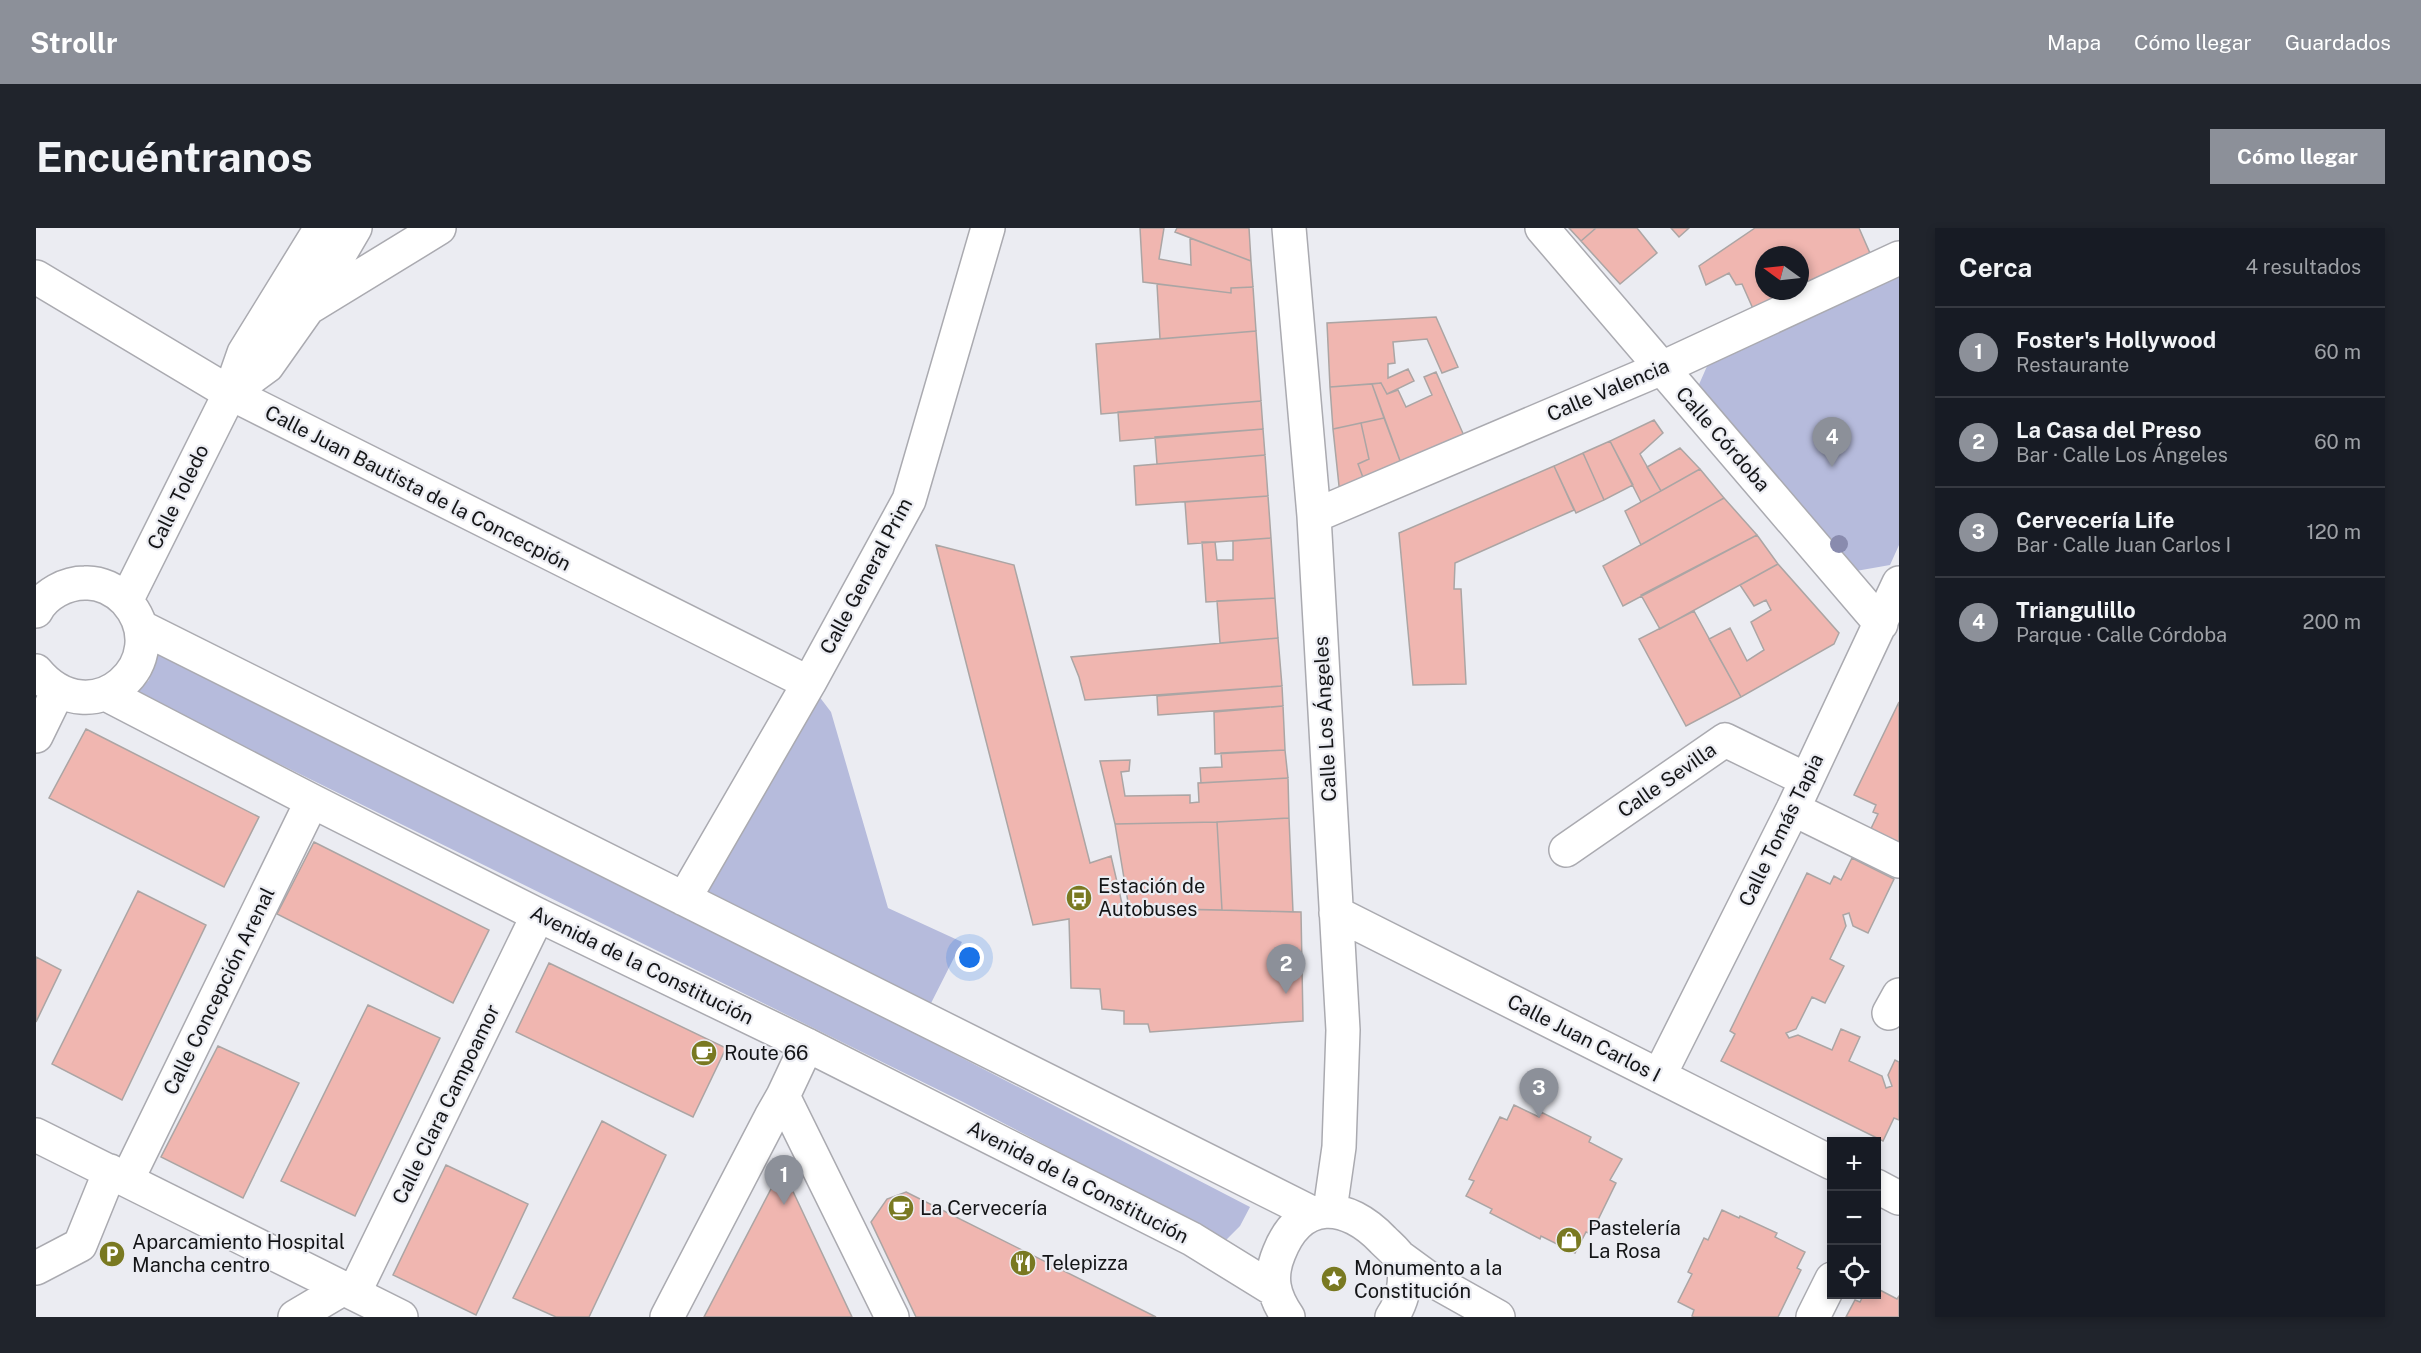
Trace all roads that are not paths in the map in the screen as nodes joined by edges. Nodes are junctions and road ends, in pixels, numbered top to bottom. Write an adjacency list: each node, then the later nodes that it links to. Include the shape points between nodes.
1 (321, 228): 11 (street, Calle Toledo, via 244,353)
2 (355, 228): 9 (street, Calle Toledo)
3 (440, 228): 9 (street)
4 (988, 228): 18 (street, Calle General Prim, via 909,500)
5 (1289, 228): 12 (street, Calle Los Ángeles)
6 (1542, 228): 10 (street, Calle Córdoba)
7 (1899, 258): 10 (street, Calle Valencia)
8 (36, 276): 11 (street, Calle Juan Bautista de la Concecpión)
9 (308, 308): 11 (street, Calle Toledo, via 267,366)
10 (1662, 368): 12 (street, Calle Valencia); 16 (street, Calle Córdoba)
11 (230, 393): 15 (street, Calle Toledo); 18 (street, Calle Juan Bautista de la Concecpión)
12 (1314, 516): 27 (street, Calle Los Ángeles)
13 (1899, 585): 16 (street, Calle Tomás Tapia)
14 (41, 598): 15 (street, via 86,582 121,595)
15 (133, 614): 19 (street, via 141,651 132,674); 26 (street)
16 (1881, 624): 21 (street, Calle Tomás Tapia)
17 (47, 681): 19 (street, via 73,697); 20 (street)
18 (809, 683): 26 (street, Calle General Prim)
19 (106, 694): 22 (street, Avenida de la Constitución)
20 (36, 736)
21 (1805, 779): 23 (street, Calle Tomás Tapia); 24 (street, Calle Sevilla, via 1725,740)
22 (312, 801): 28 (street, Avenida de la Constitución); 34 (street, Calle Concepción Arenal)
23 (1792, 809): 25 (street); 30 (street, Calle Tomás Tapia)
24 (1566, 850)
25 (1899, 861)
26 (684, 899): 37 (street)
27 (1336, 913): 30 (street, Calle Juan Carlos I); 37 (street, Calle Los Ángeles, via 1344,1030 1339,1147)
28 (538, 915): 29 (street, Avenida de la Constitución); 41 (street, Calle Clara Campoamor)
29 (807, 1046): 31 (street); 42 (street, Avenida de la Constitución, via 1192,1239)
30 (1659, 1076): 33 (street, Calle Juan Carlos I)
31 (783, 1096): 45 (street); 46 (street)
32 (36, 1135): 34 (street)
33 (1827, 1160)
34 (118, 1175): 39 (street, Calle Concepción Arenal, via 80,1245); 41 (street)
35 (1881, 1189): 36 (street)
36 (1899, 1198)
37 (1321, 1211): 38 (street, via 1355,1218 1370,1226); 42 (street, via 1283,1243 1276,1260)
38 (1401, 1258): 47 (street, via 1403,1290); 48 (street)
39 (36, 1268)
40 (1827, 1289): 49 (street)
41 (349, 1291): 43 (street); 44 (street)
42 (1280, 1303)
43 (295, 1317)
44 (400, 1317)
45 (667, 1317)
46 (892, 1317)
47 (1392, 1317)
48 (1498, 1317)
49 (1813, 1317)

